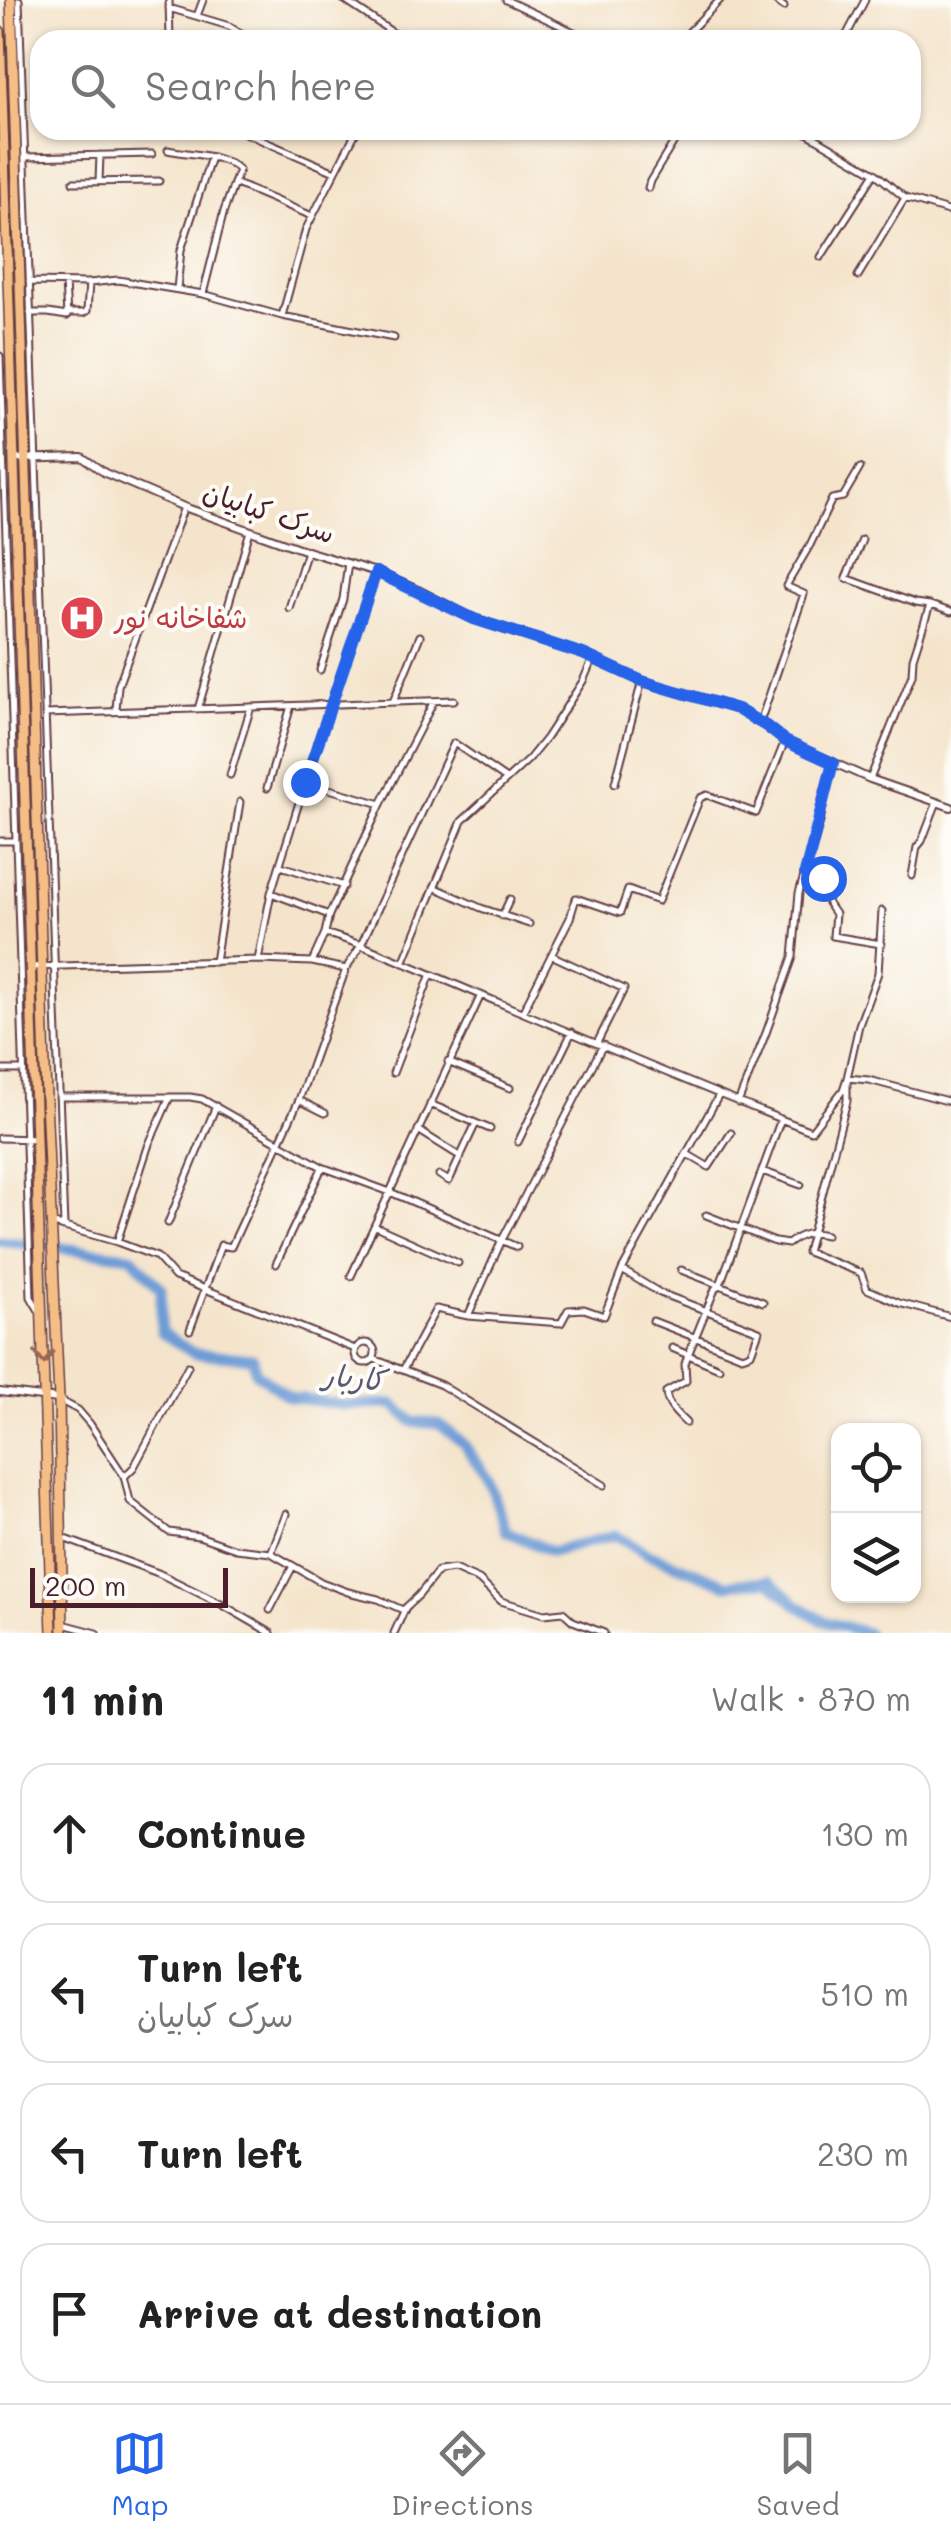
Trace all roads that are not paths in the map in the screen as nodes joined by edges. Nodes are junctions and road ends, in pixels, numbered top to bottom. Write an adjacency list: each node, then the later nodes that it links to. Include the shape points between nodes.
1 (11, 0): 50 (highway)
2 (19, 0): 27 (street)
3 (203, 0): 11 (street)
4 (344, 0): 15 (street)
5 (506, 0): 12 (street)
6 (720, 0): 16 (street)
7 (774, 0): 10 (street)
8 (865, 0): 17 (street)
9 (169, 4): 11 (street); 13 (street)
10 (784, 7)
11 (197, 16): 14 (street)
12 (567, 29)
13 (170, 30)
14 (235, 30)
15 (389, 30)
16 (691, 30)
17 (849, 30)
18 (0, 31): 50 (highway)
19 (261, 140): 28 (street)
20 (352, 140): 28 (street)
21 (675, 140): 34 (street)
22 (819, 140): 29 (street)
23 (168, 150): 26 (street)
24 (152, 154): 25 (street)
25 (100, 155): 27 (street); 32 (street)
26 (211, 156): 33 (street, via 238,167); 43 (street, via 181,250)
27 (24, 157): 40 (street)
28 (334, 172): 37 (street)
29 (875, 173): 35 (street); 38 (street)
30 (159, 180): 32 (street)
31 (72, 182): 32 (street)
32 (99, 182)
33 (234, 183): 37 (street); 44 (street)
34 (648, 188)
35 (905, 198): 36 (street); 39 (street)
36 (951, 212)
37 (312, 216): 47 (street)
38 (821, 257)
39 (858, 276)
40 (29, 282): 41 (street); 45 (street)
41 (65, 283): 42 (street); 46 (street)
42 (89, 283): 43 (street); 46 (street, via 86,312)
43 (177, 289): 44 (street)
44 (202, 294): 47 (street)
45 (30, 313): 46 (street); 50 (street)
46 (66, 313)
47 (282, 316): 48 (street)
48 (394, 338)
49 (0, 356): 52 (street)
50 (25, 459): 53 (street, سرک کبابیان, via 82,456); 75 (street); 78 (highway); 80 (highway)
51 (860, 468): 76 (street, via 843,496 832,498 786,586 804,594)
52 (2, 488): 59 (street)
53 (184, 507): 54 (street, سرک کبابیان); 74 (street, via 118,686)
54 (250, 531): 56 (street, سرک کبابیان); 73 (street)
55 (862, 540): 60 (street, via 846,578)
56 (308, 551): 57 (street, سرک کبابیان); 61 (street)
57 (348, 563): 58 (street, سرک کبابیان); 65 (street)
58 (376, 572): 64 (street, سرک کبابیان, via 474,619); 70 (street)
59 (4, 586): 80 (street)
60 (930, 605): 62 (street); 84 (street, via 912,675)
61 (288, 608)
62 (951, 612)
63 (420, 636): 69 (street)
64 (593, 658): 66 (street, سرک کبابیان); 83 (street, via 546,738)
65 (320, 670)
66 (642, 681): 76 (street, سرک کبابیان); 86 (street)
67 (454, 700): 68 (street)
68 (434, 701): 69 (street); 90 (street)
69 (393, 702): 70 (street)
70 (332, 704): 71 (street); 85 (street)
71 (291, 706): 72 (street); 87 (street)
72 (251, 707): 73 (street); 82 (street)
73 (198, 709): 74 (street)
74 (116, 710): 75 (street)
75 (45, 714): 78 (street)
76 (760, 722): 77 (street, سرک کبابیان)
77 (785, 741): 81 (street, سرک کبابیان); 108 (street, via 756,813 700,798 658,901 628,890 620,912 576,898)
78 (41, 751): 80 (street); 114 (highway)
79 (0, 752): 80 (street)
80 (18, 752): 92 (street); 113 (highway)
81 (833, 763): 84 (street, سرک کبابیان); 95 (street)
82 (230, 776)
83 (506, 779): 98 (street, via 462,821); 107 (street, via 454,743)
84 (870, 779): 89 (street, سرک کبابیان)
85 (305, 782): 90 (street); 94 (street)
86 (615, 784)
87 (267, 788)
88 (240, 802): 110 (street)
89 (937, 802): 91 (street, سرک کبابیان); 96 (street)
90 (381, 804): 97 (street)
91 (951, 807)
92 (15, 841): 93 (street); 123 (street)
93 (0, 842)
94 (281, 866): 97 (street); 99 (street)
95 (805, 873): 106 (street, via 823,878 835,914 833,936); 132 (street, via 793,956)
96 (912, 876)
97 (344, 886): 102 (street)
98 (434, 887): 103 (street); 112 (street)
99 (272, 892): 102 (street); 109 (street)
100 (510, 899): 103 (street)
101 (882, 911): 106 (street)
102 (329, 915): 105 (street)
103 (502, 916): 104 (street)
104 (529, 924)
105 (325, 933): 107 (street); 111 (street)
106 (880, 944): 125 (street, via 878,974)
107 (361, 945): 112 (street); 115 (street)
108 (552, 955): 118 (street); 120 (street, via 624,989)
109 (258, 960): 110 (street); 111 (street)
110 (215, 962): 114 (street)
111 (312, 962): 115 (street)
112 (403, 962): 116 (street)
113 (30, 967): 114 (street); 142 (highway)
114 (48, 967): 128 (street); 155 (highway)
115 (346, 968): 130 (street)
116 (431, 974): 117 (street); 124 (street)
117 (482, 995): 118 (street); 121 (street)
118 (523, 1012): 119 (street)
119 (572, 1032): 120 (street); 143 (street)
120 (600, 1044): 127 (street); 160 (street)
121 (448, 1062): 126 (street); 133 (street)
122 (0, 1070): 123 (street)
123 (22, 1070): 142 (street)
124 (393, 1073)
125 (847, 1078): 131 (street); 136 (street, via 811,1131); 158 (street, via 847,1102)
126 (510, 1088)
127 (719, 1096): 132 (street); 145 (street)
128 (58, 1097): 129 (street); 156 (street)
129 (170, 1097): 134 (street); 161 (street)
130 (299, 1100): 135 (street); 144 (street)
131 (951, 1102)
132 (738, 1103): 136 (street)
133 (430, 1104): 137 (street); 139 (street)
134 (216, 1106): 144 (street); 153 (street)
135 (324, 1113)
136 (781, 1120): 148 (street)
137 (476, 1123): 138 (street); 146 (street)
138 (490, 1129)
139 (418, 1130): 146 (street); 151 (street)
140 (732, 1133): 145 (street, via 709,1166)
141 (0, 1138): 142 (street)
142 (30, 1139): 163 (street); 163 (highway, via 39,1225)
143 (518, 1142)
144 (281, 1143): 147 (street); 170 (street, via 231,1247 221,1245)
145 (687, 1154): 166 (street)
146 (461, 1157): 149 (street, via 450,1181)
147 (322, 1167): 151 (street); 165 (street)
148 (762, 1171): 150 (street); 157 (street)
149 (439, 1175)
150 (801, 1185)
151 (390, 1192): 154 (street); 160 (street)
152 (706, 1214): 157 (street)
153 (168, 1223)
154 (376, 1226): 164 (street); 168 (street)
155 (51, 1227): 156 (street); 187 (highway)
156 (64, 1227): 161 (street)
157 (740, 1228): 158 (street, via 788,1244); 169 (street)
158 (811, 1232): 159 (street); 174 (street, via 808,1252 860,1273 867,1289)
159 (826, 1235)
160 (502, 1240): 162 (street); 173 (street)
161 (117, 1242): 170 (street, via 157,1257 175,1277)
162 (517, 1247)
163 (35, 1260): 186 (highway, one-way to 186)
164 (458, 1263)
165 (276, 1264)
166 (622, 1270): 172 (street); 173 (street, via 604,1316 584,1309 568,1310 561,1323)
167 (681, 1270): 169 (street)
168 (352, 1276)
169 (718, 1285): 171 (street); 172 (street)
170 (206, 1289): 176 (street); 179 (street)
171 (763, 1302)
172 (706, 1311): 177 (street); 177 (street, via 759,1331 751,1353 742,1356)
173 (468, 1316): 184 (street, via 436,1309)
174 (951, 1317)
175 (653, 1321): 177 (street)
176 (190, 1330)
177 (696, 1338): 180 (street)
178 (672, 1348): 180 (street)
179 (355, 1349): 181 (street, via 361,1363); 181 (street, via 369,1344)
180 (688, 1354): 183 (street); 188 (street, via 686,1382 666,1392)
181 (374, 1359): 184 (street)
182 (188, 1366): 189 (street)
183 (719, 1368)
184 (402, 1370): 190 (street, via 441,1385)
185 (0, 1392): 186 (street)
186 (45, 1398): 187 (street); 199 (highway)
187 (58, 1399): 189 (street, via 78,1410); 192 (highway)
188 (686, 1423)
189 (124, 1476): 193 (street, via 130,1501 169,1532)
190 (604, 1485)
191 (286, 1514): 193 (street)
192 (60, 1537): 197 (highway); 201 (street, via 158,1573)
193 (272, 1554): 194 (street)
194 (293, 1566): 195 (street); 196 (street)
195 (405, 1609): 198 (street); 202 (street, via 438,1571 454,1569 501,1601 544,1614 563,1612)
196 (270, 1610)
197 (63, 1628): 200 (street)
198 (396, 1632)
199 (52, 1633)
200 (97, 1633)
201 (271, 1633)
202 (604, 1633)

